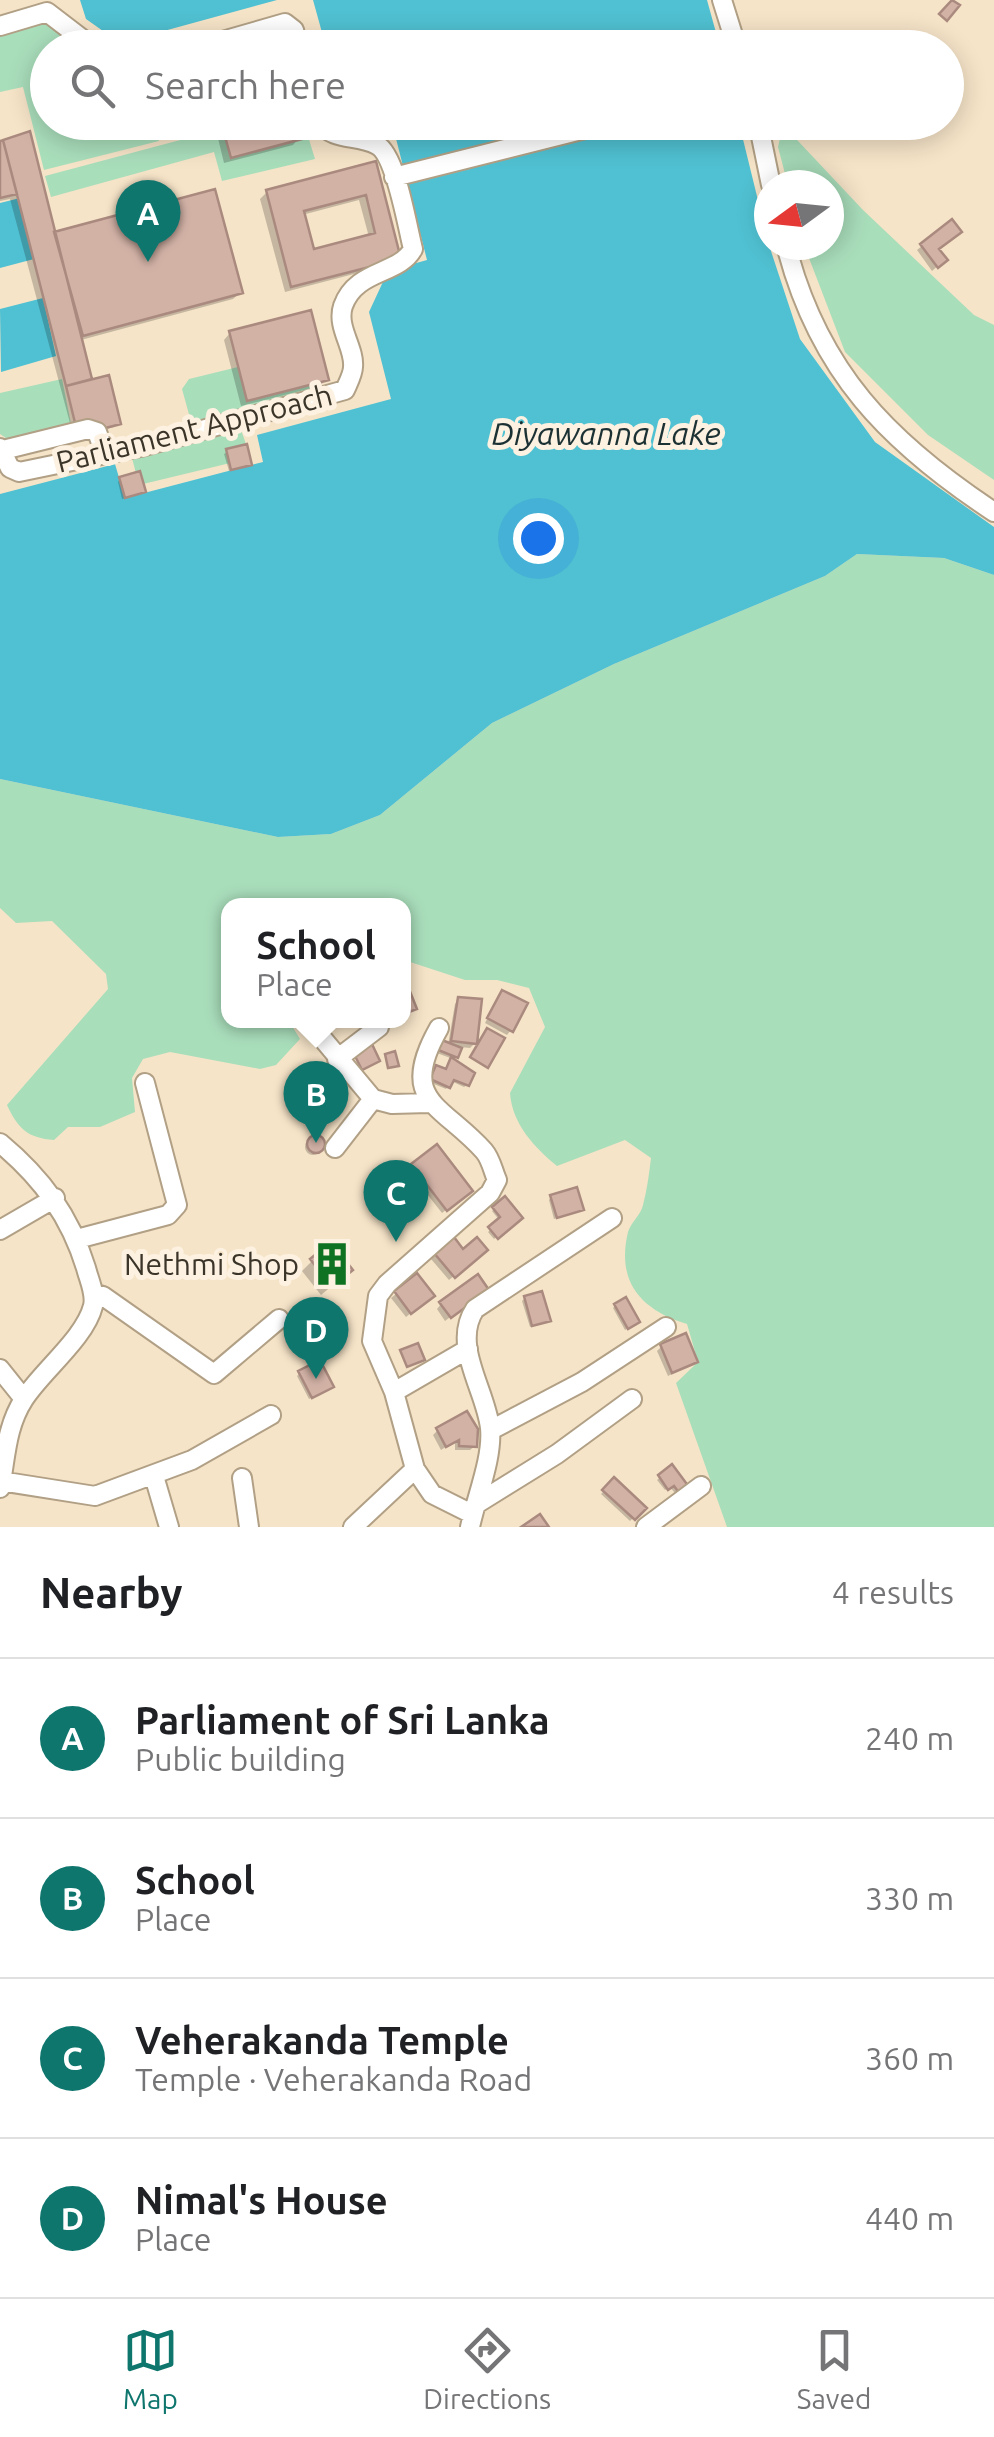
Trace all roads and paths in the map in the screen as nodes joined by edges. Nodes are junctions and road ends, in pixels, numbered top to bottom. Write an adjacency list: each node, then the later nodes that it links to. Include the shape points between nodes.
1 (722, 0): 6 (street)
2 (0, 26): 3 (street, via 47,12)
3 (70, 30)
4 (263, 30): 5 (street, via 285,24)
5 (294, 30)
6 (731, 30)
7 (358, 140): 11 (street, Parliament Approach, via 377,144)
8 (541, 140): 11 (street)
9 (762, 140): 10 (street)
10 (768, 170)
11 (398, 176): 14 (street, Parliament Approach, via 413,249 408,259 356,285 342,308 354,366 346,390)
12 (791, 260): 15 (street, via 814,330 837,369 899,438)
13 (1, 449): 14 (street, Parliament Approach, via 18,472); 14 (street, via 88,429 97,432)
14 (104, 453)
15 (994, 512)
16 (314, 1028): 19 (street)
17 (378, 1028): 19 (street)
18 (439, 1028): 22 (street, via 424,1056)
19 (337, 1060): 21 (street)
20 (144, 1083): 28 (street, via 178,1205 168,1215)
21 (373, 1099): 22 (street); 24 (street)
22 (429, 1103): 34 (street, via 487,1154 497,1180 490,1194 378,1296 372,1342)
23 (0, 1143): 25 (street)
24 (335, 1148)
25 (55, 1198): 27 (street); 28 (street)
26 (612, 1218): 32 (street, via 475,1308)
27 (0, 1230)
28 (77, 1239): 29 (street)
29 (94, 1292): 30 (street, via 214,1374); 35 (street, via 85,1323)
30 (279, 1319)
31 (666, 1327): 38 (street, via 582,1382)
32 (468, 1349): 34 (street); 38 (street)
33 (0, 1369): 35 (street)
34 (394, 1392): 39 (street)
35 (24, 1399): 42 (street, via 8,1432)
36 (632, 1399): 44 (street)
37 (271, 1416): 40 (street)
38 (490, 1430): 44 (street)
39 (415, 1469): 44 (street, via 432,1494); 45 (street)
40 (154, 1476): 42 (street, via 95,1496); 46 (street)
41 (242, 1478): 47 (street)
42 (0, 1483)
43 (701, 1486): 48 (street)
44 (473, 1515)
45 (353, 1526)
46 (170, 1527)
47 (249, 1527)
48 (646, 1527)

